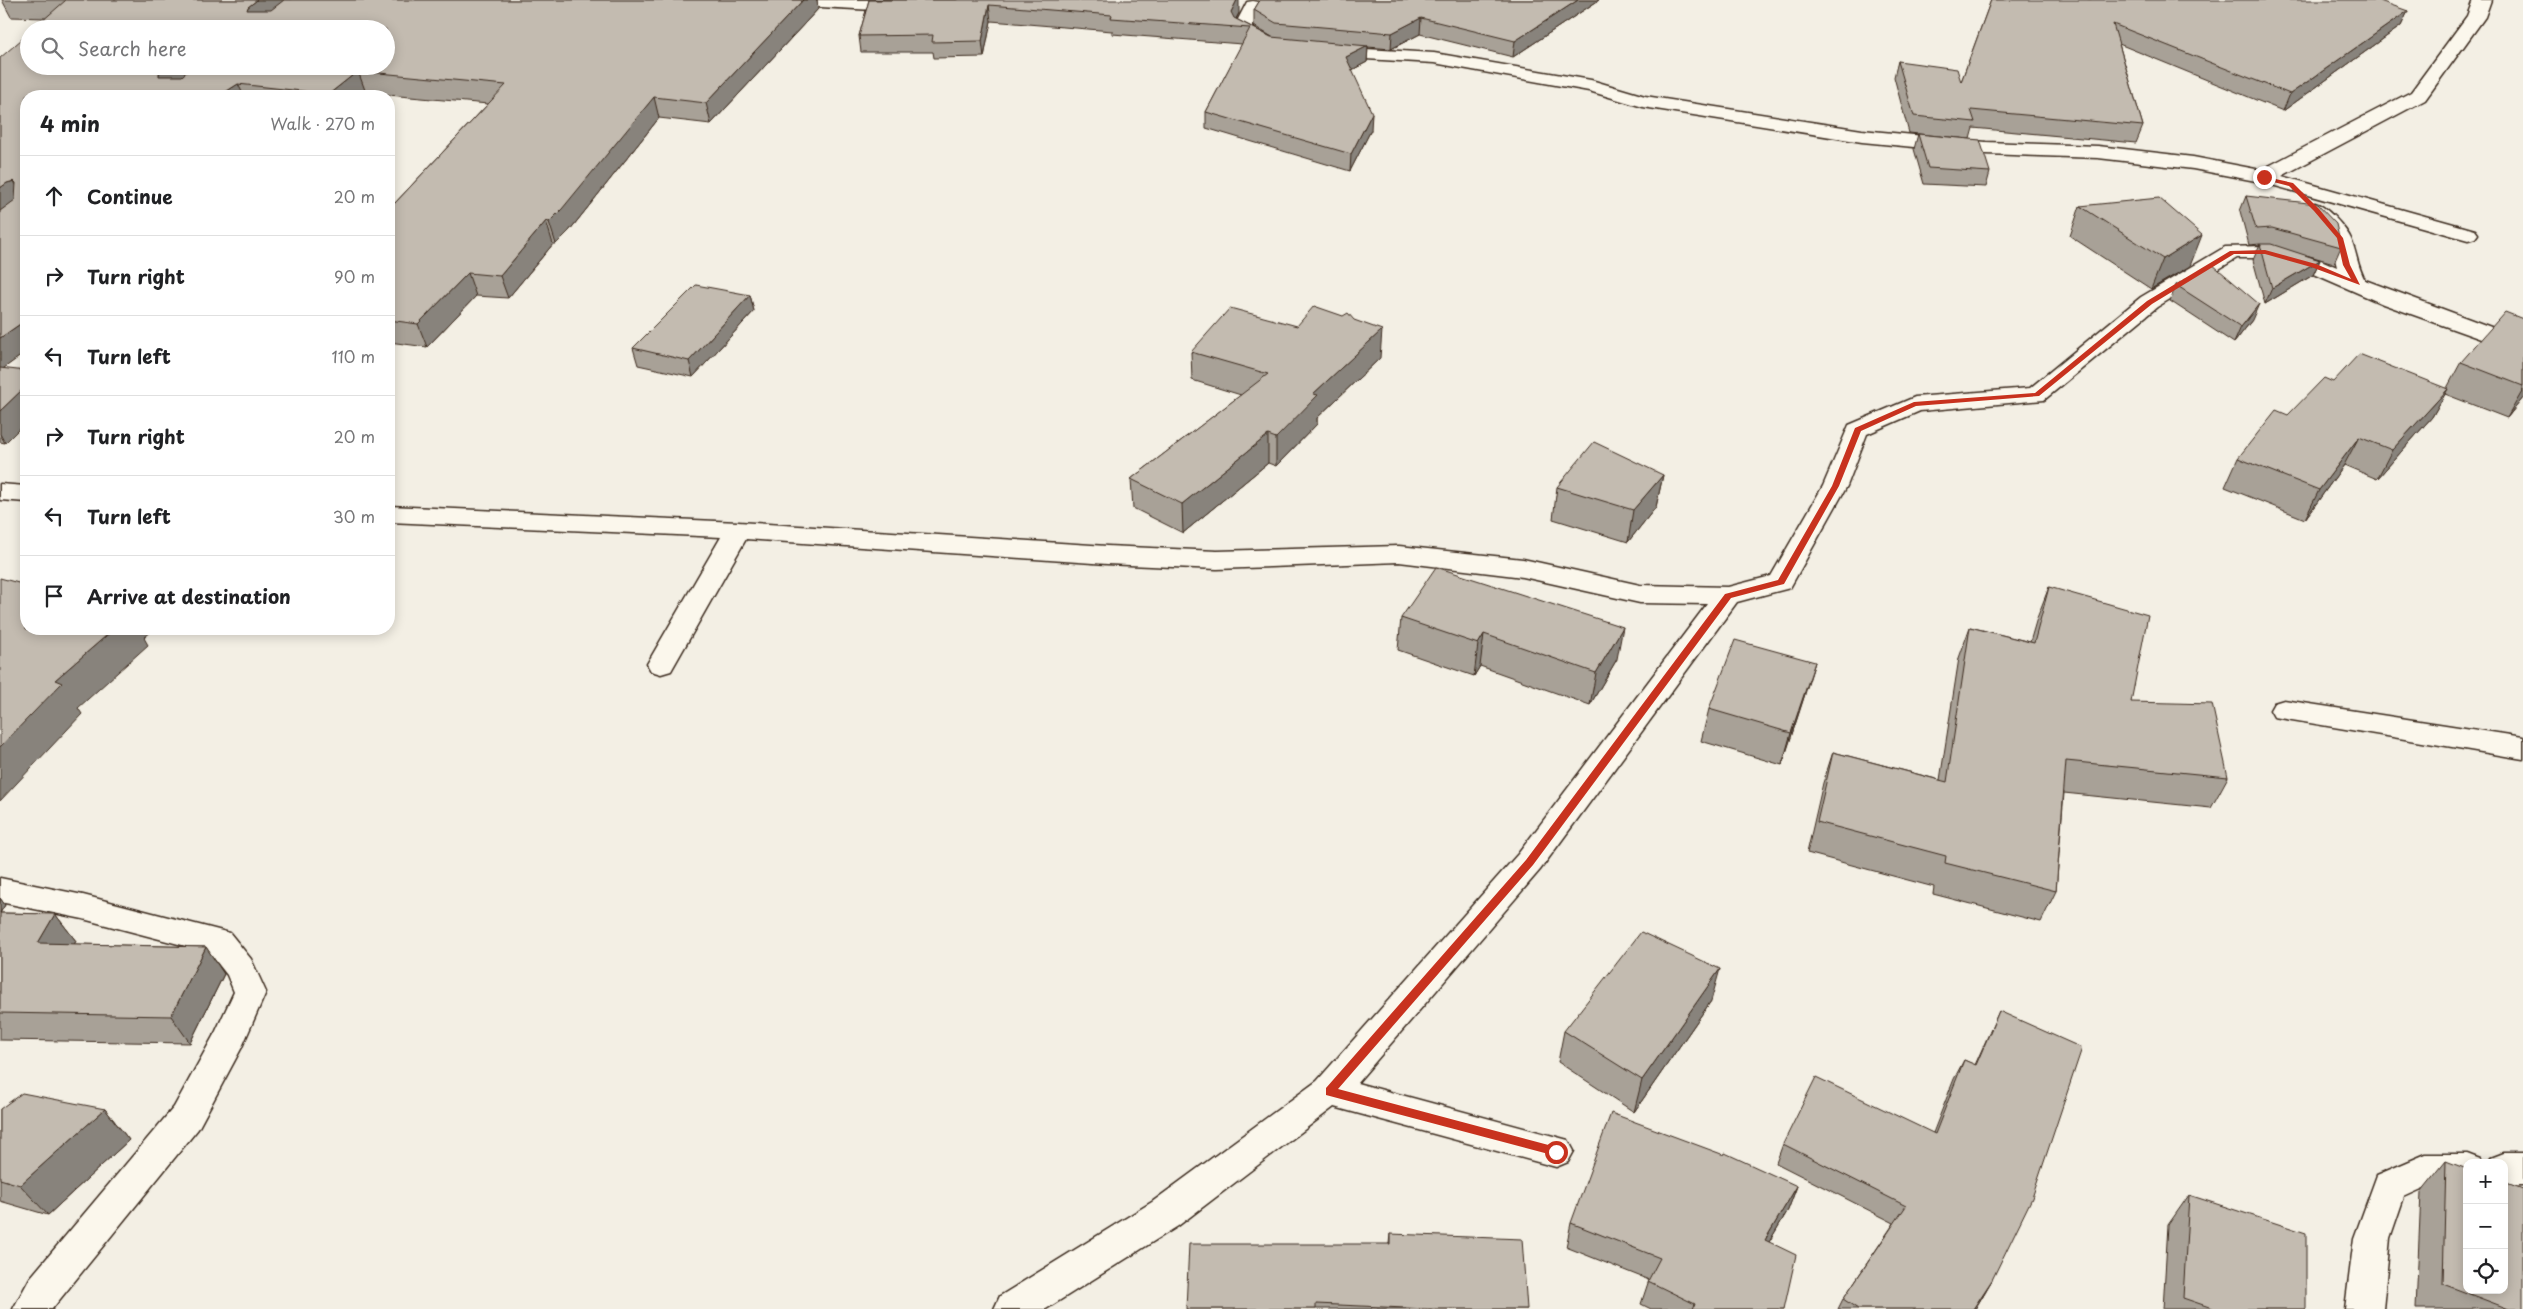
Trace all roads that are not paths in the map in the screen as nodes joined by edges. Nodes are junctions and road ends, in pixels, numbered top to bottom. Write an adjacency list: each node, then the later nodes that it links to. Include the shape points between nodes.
1 (788, 0): 2 (street, via 911,4)
2 (946, 0)
3 (2482, 0): 7 (street, via 2476,17 2418,96)
4 (1248, 3): 5 (street, via 1242,29 1271,46)
5 (1290, 48)
6 (1310, 50): 7 (street, via 1434,58 1591,86 1643,101 1862,136 1986,148 2098,152)
7 (2264, 177): 8 (street)
8 (2291, 185): 9 (street); 10 (street, via 2340,238 2346,265)
9 (2468, 234)
10 (2357, 284): 11 (street); 16 (street, via 2313,265 2265,252 2233,252 2149,302 2036,395 1914,404 1858,430 1835,486 1781,582)
11 (2523, 347)
12 (0, 492): 13 (street)
13 (20, 494)
14 (395, 514): 15 (street)
15 (738, 530): 16 (street, via 1217,560 1399,554 1523,568 1640,594); 17 (street)
16 (1728, 596): 21 (street, via 1530,862)
17 (661, 664)
18 (2284, 710): 19 (street)
19 (2523, 748)
20 (0, 890): 26 (street, via 83,907 219,942 240,968 250,992 230,1037 186,1118 43,1290)
21 (1329, 1092): 22 (street); 27 (street, via 1165,1214)
22 (1556, 1152)
23 (2523, 1169): 25 (street)
24 (2463, 1170): 28 (street, via 2426,1170 2390,1186 2372,1238)
25 (2508, 1170)
26 (32, 1309)
27 (1014, 1309)
28 (2364, 1309)

